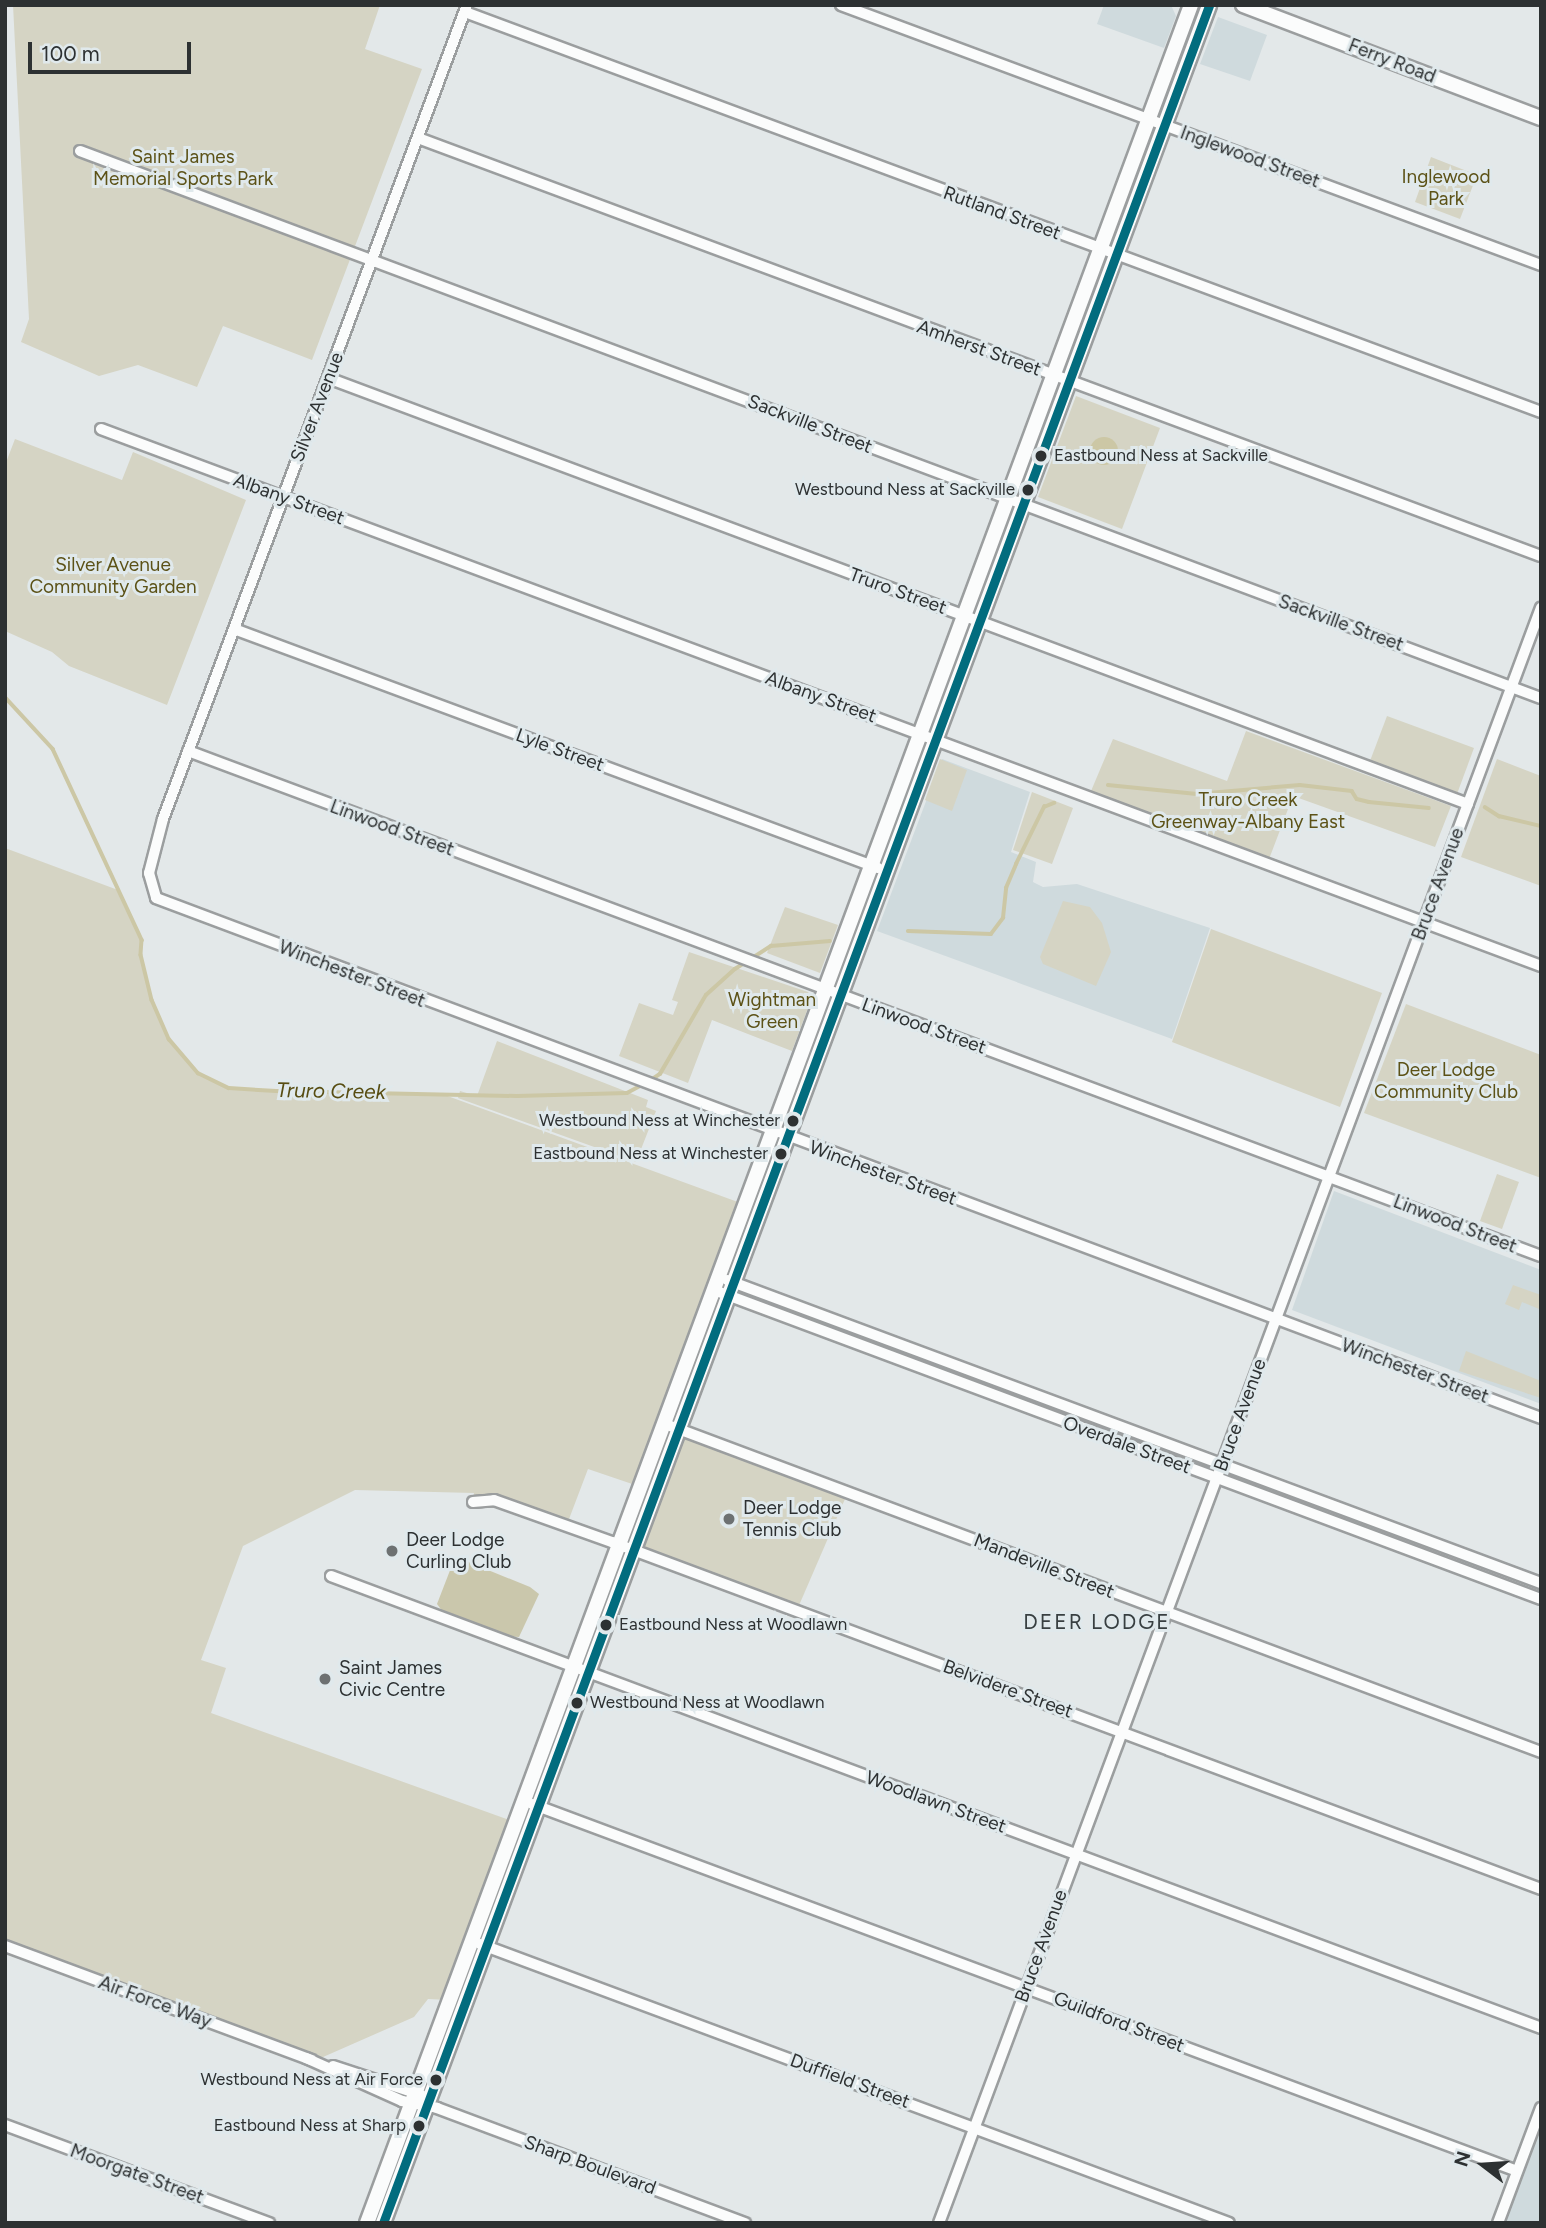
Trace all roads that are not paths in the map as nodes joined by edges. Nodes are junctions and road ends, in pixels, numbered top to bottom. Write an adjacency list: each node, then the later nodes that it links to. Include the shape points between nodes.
1 (841, 5): 7 (street, Inglewood Street)
2 (1209, 5): 7 (main road)
3 (1243, 5): 6 (main road, Ferry Road)
4 (466, 9): 8 (street, Silver Avenue); 10 (street, Rutland Street)
5 (1187, 10): 7 (main road)
6 (1541, 118)
7 (1156, 122): 10 (main road); 11 (main road); 13 (street, Inglewood Street)
8 (418, 138): 12 (street, Silver Avenue); 14 (street, Amherst Street)
9 (80, 151): 12 (street, Sackville Street)
10 (1101, 250): 11 (street, Rutland Street); 14 (main road)
11 (1116, 255): 16 (main road); 17 (street, Rutland Street)
12 (372, 260): 15 (street, Silver Avenue); 20 (street, Sackville Street)
13 (1541, 265)
14 (1055, 375): 16 (street, Amherst Street); 20 (main road)
15 (328, 378): 19 (street, Silver Avenue); 24 (street, Truro Street)
16 (1070, 381): 21 (main road); 22 (street, Amherst Street)
17 (1541, 412)
18 (101, 429): 19 (street, Albany Street)
19 (283, 497): 26 (street, Silver Avenue); 29 (street, Albany Street)
20 (1008, 498): 21 (street, Sackville Street); 24 (main road)
21 (1024, 504): 25 (main road); 27 (street, Sackville Street)
22 (1541, 556)
23 (1541, 608): 27 (street, Bruce Avenue)
24 (965, 616): 25 (street, Truro Street); 29 (main road)
25 (980, 622): 30 (main road); 32 (street, Truro Street)
26 (234, 629): 31 (street, Silver Avenue); 33 (street, Lyle Street)
27 (1511, 687): 28 (street, Sackville Street); 32 (street, Bruce Avenue)
28 (1541, 698)
29 (921, 734): 30 (street, Albany Street); 33 (main road)
30 (936, 740): 34 (main road); 36 (street, Albany Street)
31 (188, 751): 35 (street, Silver Avenue, via 153,851); 38 (street, Linwood Street)
32 (1468, 804): 36 (street, Bruce Avenue)
33 (872, 866): 34 (street, Lyle Street); 38 (main road)
34 (887, 872): 39 (main road)
35 (152, 891): 40 (street, Winchester Street, via 164,904)
36 (1423, 922): 37 (street, Albany Street); 42 (street, Bruce Avenue)
37 (1541, 966)
38 (826, 989): 39 (street, Linwood Street); 40 (main road)
39 (841, 995): 41 (main road); 42 (street, Linwood Street)
40 (774, 1132): 41 (street, Winchester Street); 44 (main road)
41 (788, 1137): 45 (main road); 46 (street, Winchester Street)
42 (1329, 1177): 43 (street, Linwood Street); 46 (street, Bruce Avenue)
43 (1541, 1256)
44 (716, 1284): 45 (street, Overdale Street); 48 (main road)
45 (732, 1289): 49 (main road); 50 (street, Overdale Street); 51 (street, Overdale Street)
46 (1276, 1319): 47 (street, Winchester Street); 50 (street, Bruce Avenue)
47 (1541, 1418)
48 (664, 1424): 49 (street, Mandeville Street); 53 (main road)
49 (680, 1429): 54 (main road); 58 (street, Mandeville Street)
50 (1221, 1464): 51 (street, Bruce Avenue); 56 (street, Overdale Street)
51 (1216, 1478): 57 (street, Overdale Street); 58 (street, Bruce Avenue)
52 (473, 1502): 53 (street, Belvidere Street, via 494,1500)
53 (619, 1544): 54 (street, Belvidere Street); 59 (main road)
54 (635, 1550): 60 (main road); 61 (street, Belvidere Street)
55 (331, 1576): 59 (street, Woodlawn Street)
56 (1541, 1583)
57 (1541, 1599)
58 (1166, 1612): 61 (street, Bruce Avenue); 62 (street, Mandeville Street)
59 (573, 1667): 60 (street, Woodlawn Street); 63 (main road)
60 (590, 1674): 64 (main road); 65 (street, Woodlawn Street)
61 (1122, 1731): 65 (street, Bruce Avenue); 66 (street, Belvidere Street)
62 (1541, 1752)
63 (523, 1801): 64 (street, Guildford Street); 67 (main road)
64 (539, 1807): 69 (main road); 70 (street, Guildford Street)
65 (1076, 1854): 70 (street, Bruce Avenue); 71 (street, Woodlawn Street)
66 (1541, 1889)
67 (471, 1941): 69 (street, Duffield Street); 72 (main road)
68 (5, 1946): 72 (street, Air Force Way)
69 (488, 1946): 73 (main road); 76 (street, Duffield Street)
70 (1026, 1988): 76 (street, Bruce Avenue); 77 (street, Guildford Street)
71 (1541, 2028)
72 (412, 2098): 73 (street, Air Force Way); 79 (main road)
73 (431, 2105): 80 (main road); 81 (street, Sharp Boulevard)
74 (1541, 2108): 77 (street)
75 (5, 2125): 78 (street, Moorgate Street)
76 (974, 2128): 82 (street, Bruce Avenue); 83 (street, Duffield Street)
77 (1517, 2172): 84 (street)
78 (269, 2223)
79 (367, 2223)
80 (383, 2223)
81 (745, 2223)
82 (939, 2223)
83 (1229, 2223)
84 (1498, 2223)

